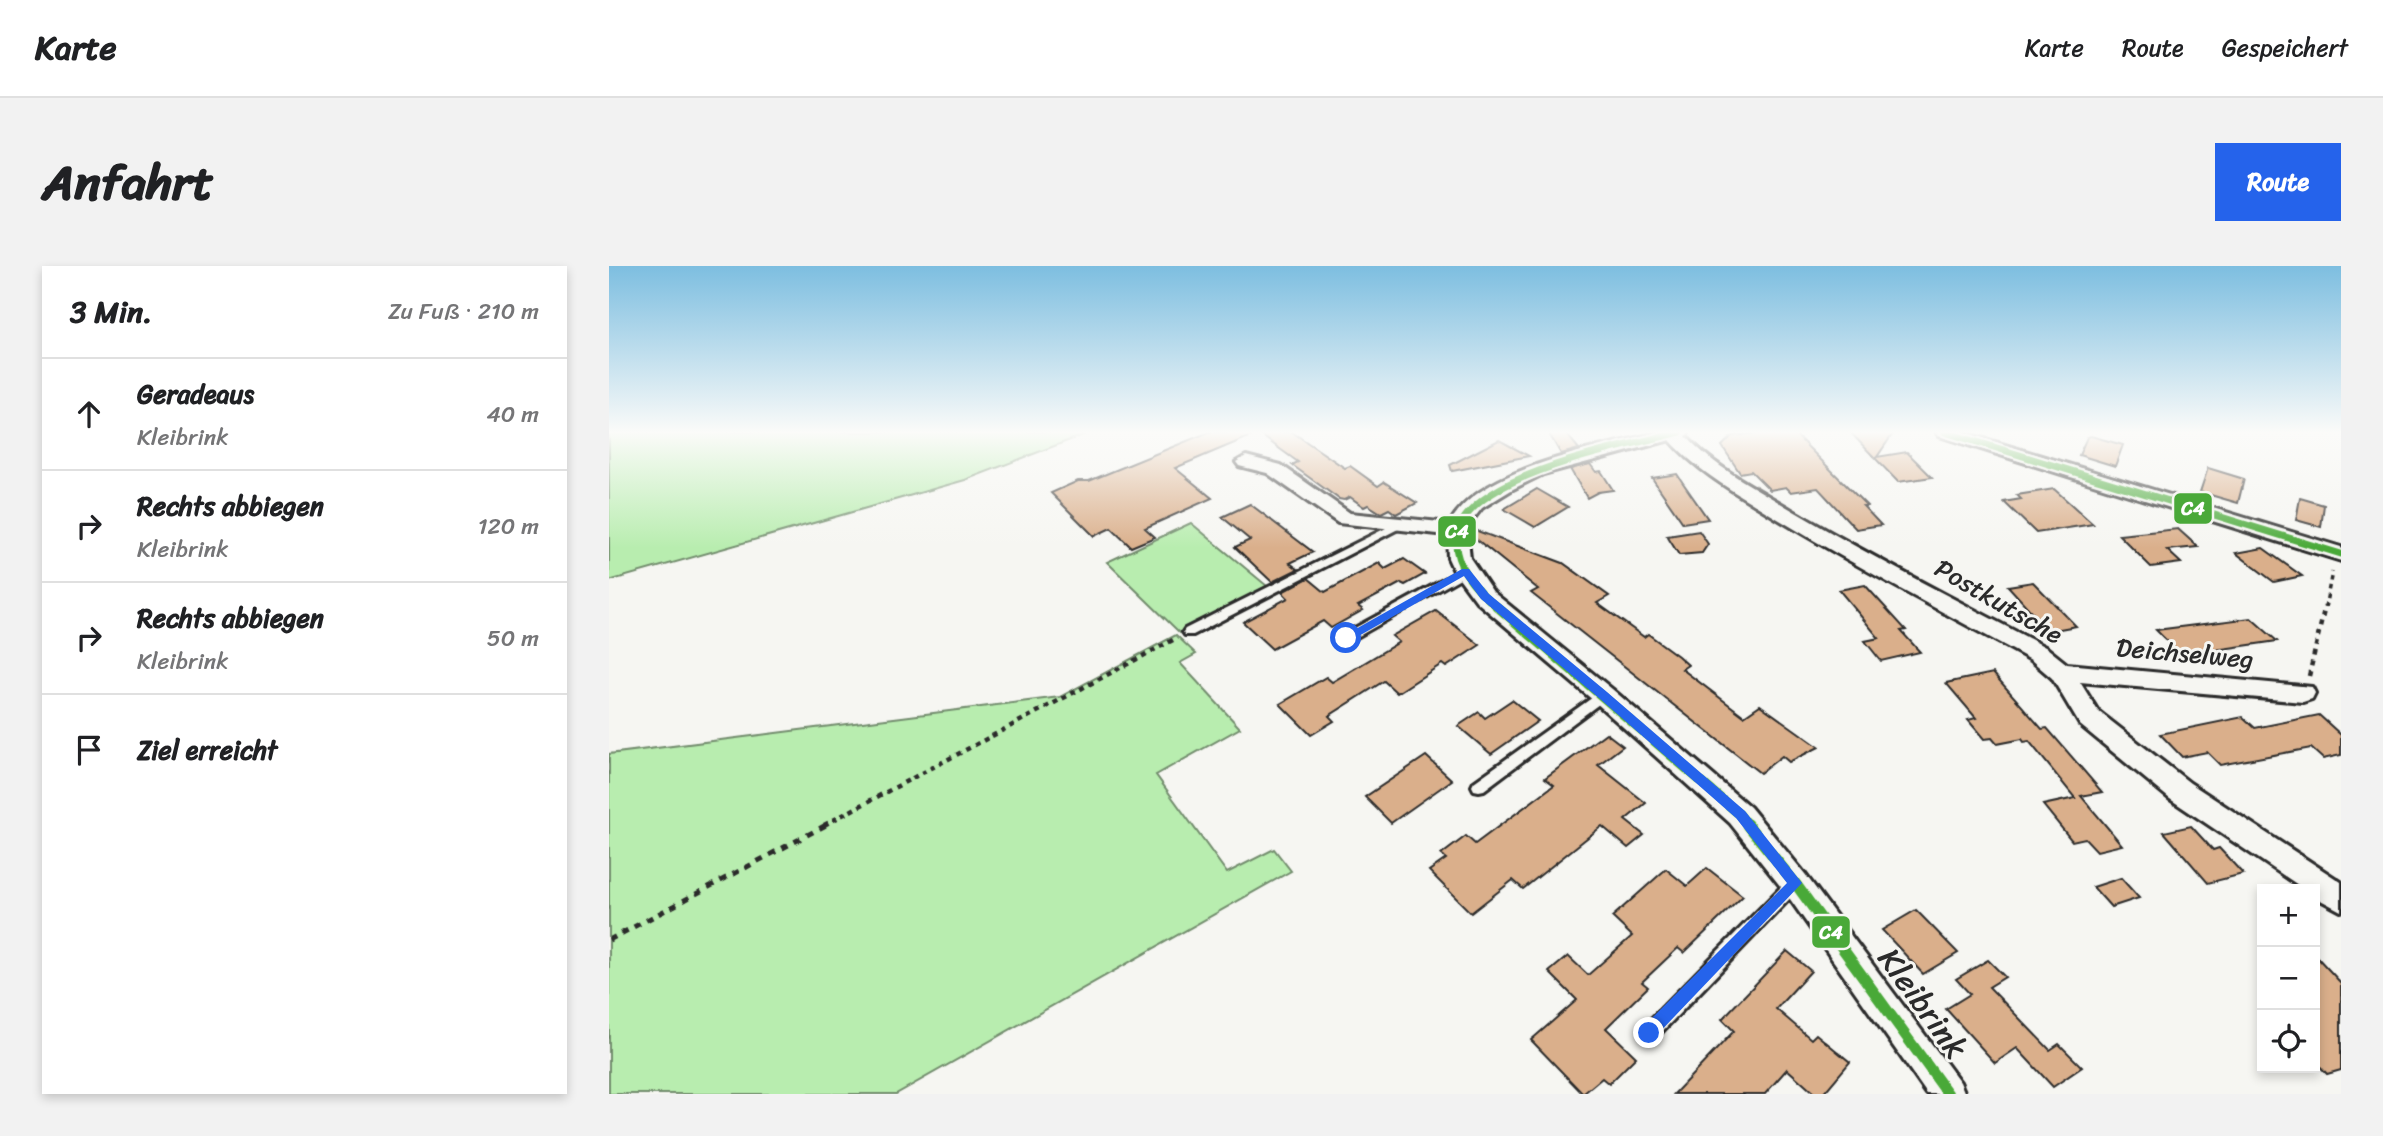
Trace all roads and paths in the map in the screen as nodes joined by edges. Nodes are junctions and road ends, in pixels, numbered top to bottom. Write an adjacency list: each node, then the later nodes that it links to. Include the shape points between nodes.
1 (1276, 471): 5 (street, via 1345,519)
2 (1535, 471): 6 (street, via 1475,504)
3 (1715, 471): 11 (street, Postkutsche, via 1810,529 2039,654)
4 (2071, 471): 7 (street)
5 (1396, 526): 6 (street); 9 (lane)
6 (1457, 530): 8 (street, Kleibrink)
7 (2338, 553): 12 (path)
8 (1465, 571): 10 (lane); 13 (street, Kleibrink, via 1485,597)
9 (1189, 632): 17 (path)
10 (1346, 638)
11 (2061, 672): 12 (street, Deichselweg); 16 (street, Postkutsche, via 2089,718 2180,791)
12 (2303, 694)
13 (1603, 695): 14 (lane); 15 (street, Kleibrink, via 1740,815)
14 (1479, 786)
15 (1795, 883): 18 (lane); 19 (street, Kleibrink)
16 (2341, 898)
17 (609, 940)
18 (1649, 1033)
19 (1948, 1094)

